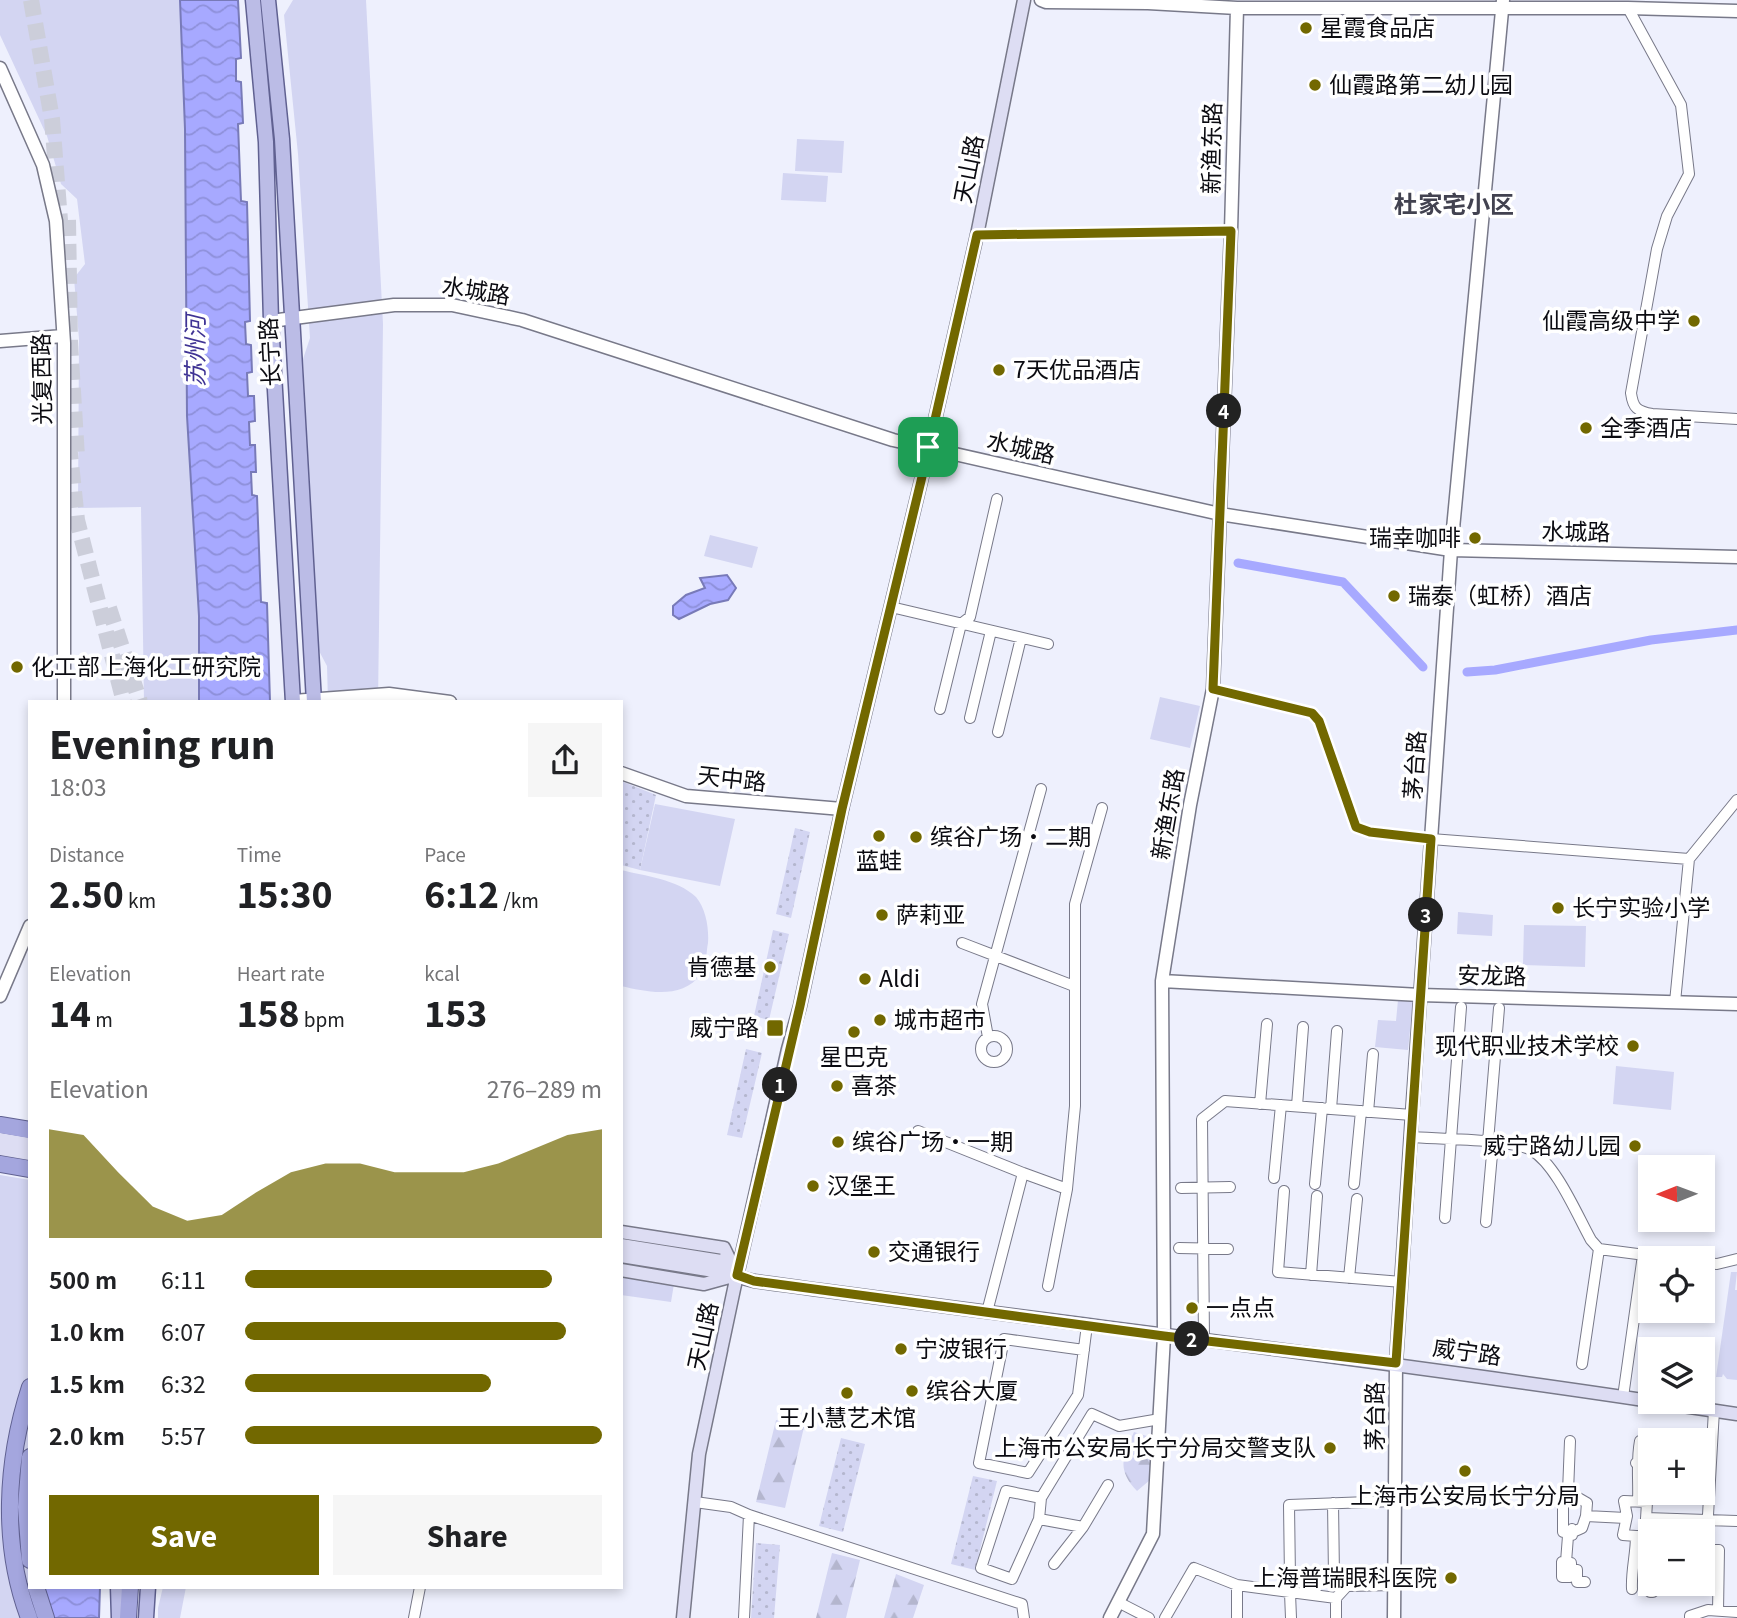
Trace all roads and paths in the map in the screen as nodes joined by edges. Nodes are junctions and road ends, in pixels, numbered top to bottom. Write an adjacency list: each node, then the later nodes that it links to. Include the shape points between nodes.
1 (253, 0): 14 (main road, 长宁路, via 266,142)
2 (268, 0): 13 (main road, 长宁路, via 282,139)
3 (1024, 0): 12 (main road, 天山路)
4 (1041, 0): 5 (street)
5 (1143, 1): 7 (street)
6 (1503, 4): 7 (street); 8 (street); 21 (street, 茅台路)
7 (1237, 8): 11 (street, 新渔东路)
8 (1629, 8): 9 (street); 17 (street, via 1681,105 1689,174 1667,216 1657,249 1631,393 1633,404 1638,411 1651,414)
9 (1737, 11)
10 (0, 68): 15 (street, 光复西路, via 43,164 56,221)
11 (1231, 231): 12 (street); 20 (street, 新渔东路)
12 (977, 235): 18 (main road, 天山路)
13 (291, 318): 14 (street, 水城路); 18 (street, 水城路, via 394,305 452,305 522,320 893,440); 31 (main road, 长宁路)
14 (271, 321): 30 (main road, 长宁路)
15 (63, 336): 16 (street); 29 (street, 光复西路)
16 (0, 341)
17 (1737, 419)
18 (928, 447): 20 (street, 水城路); 23 (main road, 天山路)
19 (997, 499): 24 (street, via 970,617)
20 (1220, 514): 21 (street, 水城路); 28 (street, 新渔东路)
21 (1451, 550): 22 (street, 水城路); 42 (street, 茅台路)
22 (1737, 557)
23 (891, 607): 24 (street); 41 (main road, 天山路)
24 (961, 624): 25 (street); 34 (street)
25 (991, 631): 26 (street); 35 (street)
26 (1021, 638): 27 (street); 36 (street)
27 (1048, 644)
28 (1213, 689): 42 (street, via 1312,713 1319,721 1356,827); 47 (street, 新渔东路)
29 (64, 700)
30 (293, 700)
31 (314, 700)
32 (325, 700): 33 (street, via 390,694)
33 (435, 700)
34 (940, 709)
35 (970, 718)
36 (998, 732)
37 (623, 774): 41 (street, 天中路, via 686,796)
38 (1041, 789): 46 (street)
39 (1737, 800): 43 (street)
40 (1102, 808): 48 (street, via 1075,904)
41 (842, 809): 102 (main road, 天山路)
42 (1431, 839): 43 (street); 49 (street, 茅台路)
43 (1689, 859): 51 (street)
44 (28, 931): 50 (street)
45 (962, 943): 46 (street)
46 (997, 956): 48 (street); 58 (street, via 982,1004)
47 (1162, 981): 49 (street, 安龙路); 110 (street, 新渔东路)
48 (1074, 986): 85 (street, via 1075,1107)
49 (1420, 995): 51 (street, 安龙路); 65 (street, 茅台路)
50 (0, 996)
51 (1675, 1002): 52 (street, 安龙路)
52 (1737, 1004)
53 (1461, 1007): 71 (street)
54 (1499, 1008): 72 (street)
55 (1267, 1024): 60 (street)
56 (1303, 1027): 62 (street)
57 (1337, 1031): 63 (street)
58 (988, 1037)
59 (1373, 1054): 64 (street)
60 (1260, 1104): 61 (street); 84 (street, via 1225,1101 1202,1119)
61 (1281, 1105): 62 (street); 79 (street)
62 (1297, 1106): 63 (street)
63 (1326, 1108): 64 (street); 80 (street)
64 (1365, 1111): 65 (street); 81 (street)
65 (1412, 1115): 69 (street, 茅台路)
66 (0, 1125): 67 (highway)
67 (28, 1130)
68 (918, 1131): 78 (street)
69 (1411, 1137): 71 (street); 105 (street, 茅台路)
70 (0, 1139): 73 (main road)
71 (1451, 1140): 72 (street); 89 (street)
72 (1488, 1142): 90 (street, via 1492,1154); 96 (street, via 1531,1150 1550,1168)
73 (28, 1144)
74 (0, 1149): 75 (main road)
75 (28, 1154)
76 (0, 1164): 77 (highway)
77 (28, 1169)
78 (1023, 1173): 85 (street); 108 (street)
79 (1274, 1178)
80 (1315, 1184)
81 (1354, 1184)
82 (1230, 1187): 84 (street)
83 (1181, 1188): 84 (street)
84 (1203, 1188): 94 (street)
85 (1067, 1189): 106 (street)
86 (1284, 1191): 103 (street, via 1278,1272)
87 (1317, 1196): 103 (street)
88 (1357, 1199): 104 (street)
89 (1445, 1218)
90 (1486, 1222)
91 (623, 1231): 102 (main road, via 724,1248)
92 (623, 1245): 102 (main road, 威宁路, via 721,1261)
93 (1179, 1248): 94 (street)
94 (1203, 1249): 95 (street); 111 (street)
95 (1228, 1249)
96 (1599, 1249): 97 (street); 114 (street)
97 (1638, 1254)
98 (623, 1256): 102 (main road, 威宁路)
99 (1737, 1259): 100 (street)
100 (1715, 1265)
101 (623, 1270): 102 (main road, 威宁路, via 704,1284)
102 (737, 1275): 108 (main road, 威宁路); 132 (main road, 天山路, via 699,1454)
103 (1311, 1275): 104 (street)
104 (1349, 1278): 105 (street)
105 (1402, 1282): 113 (street, 茅台路)
106 (1048, 1286)
107 (1638, 1290): 116 (street)
108 (987, 1312): 109 (main road, 威宁路)
109 (1087, 1325): 110 (main road, 威宁路); 112 (street)
110 (1164, 1336): 111 (main road, 威宁路); 121 (street, 新渔东路)
111 (1204, 1340): 113 (main road, 威宁路)
112 (1084, 1350): 112 (street, via 1078,1395 1028,1473 979,1463 1004,1339)
113 (1396, 1363): 116 (main road, 威宁路); 130 (street, 茅台路)
114 (1582, 1364)
115 (28, 1392): 168 (highway, via 15,1447 9,1507 16,1576)
116 (1623, 1397): 117 (main road, 威宁路)
117 (1638, 1399)
118 (1715, 1410): 120 (main road)
119 (1714, 1414): 141 (street)
120 (1737, 1414)
121 (1160, 1419): 129 (street, via 1119,1426 1092,1414); 165 (street, 新渔东路, via 1153,1534)
122 (1570, 1441): 128 (street)
123 (1638, 1452): 124 (street)
124 (1636, 1463): 125 (street)
125 (1638, 1477)
126 (28, 1482): 146 (highway)
127 (1108, 1485): 144 (street)
128 (1572, 1493): 136 (street, via 1587,1503); 145 (street, via 1569,1502 1563,1502)
129 (1041, 1498): 139 (street); 139 (street, via 1006,1491 981,1568 1012,1579)
130 (1395, 1500): 133 (street); 156 (street, 茅台路)
131 (1638, 1501): 137 (street, via 1624,1501)
132 (695, 1502): 135 (street, via 731,1507); 174 (main road, 天山路)
133 (1333, 1503): 152 (street); 153 (street, via 1289,1505)
134 (1647, 1505): 138 (street)
135 (749, 1515): 175 (street); 176 (street, via 1022,1604)
136 (1586, 1516): 137 (street); 145 (street, via 1582,1528)
137 (1626, 1518): 147 (street, via 1623,1535)
138 (1646, 1518): 140 (street); 147 (street, via 1645,1536)
139 (1039, 1519): 144 (street)
140 (1676, 1519)
141 (1707, 1519)
142 (1715, 1520): 143 (street)
143 (1737, 1521)
144 (1083, 1527): 149 (street)
145 (1568, 1533): 154 (street, via 1568,1566 1577,1570 1577,1582)
146 (28, 1534)
147 (1636, 1536): 150 (street)
148 (1715, 1550): 166 (street, via 1719,1550)
149 (1054, 1564)
150 (1631, 1573): 151 (street); 162 (street)
151 (1638, 1573)
152 (1334, 1576)
153 (1290, 1578)
154 (1585, 1582)
155 (1237, 1585): 163 (street); 179 (street, via 1194,1568); 180 (street)
156 (1395, 1585): 164 (street, via 1347,1586); 183 (street, 茅台路)
157 (37, 1589): 169 (highway)
158 (118, 1589): 170 (main road)
159 (130, 1589): 171 (highway)
160 (148, 1589): 172 (main road)
161 (420, 1589): 173 (street)
162 (1632, 1589)
163 (1290, 1593): 164 (street); 181 (street)
164 (1336, 1598): 182 (street)
165 (1118, 1602): 177 (street, 新渔东路); 178 (street)
166 (1718, 1611): 167 (street); 184 (street)
167 (1737, 1612)
168 (29, 1618)
169 (46, 1618)
170 (119, 1618)
171 (128, 1618)
172 (146, 1618)
173 (414, 1618)
174 (684, 1618)
175 (744, 1618)
176 (1024, 1618)
177 (1110, 1618)
178 (1149, 1618)
179 (1165, 1618)
180 (1237, 1618)
181 (1291, 1618)
182 (1336, 1618)
183 (1394, 1618)
184 (1690, 1618)

